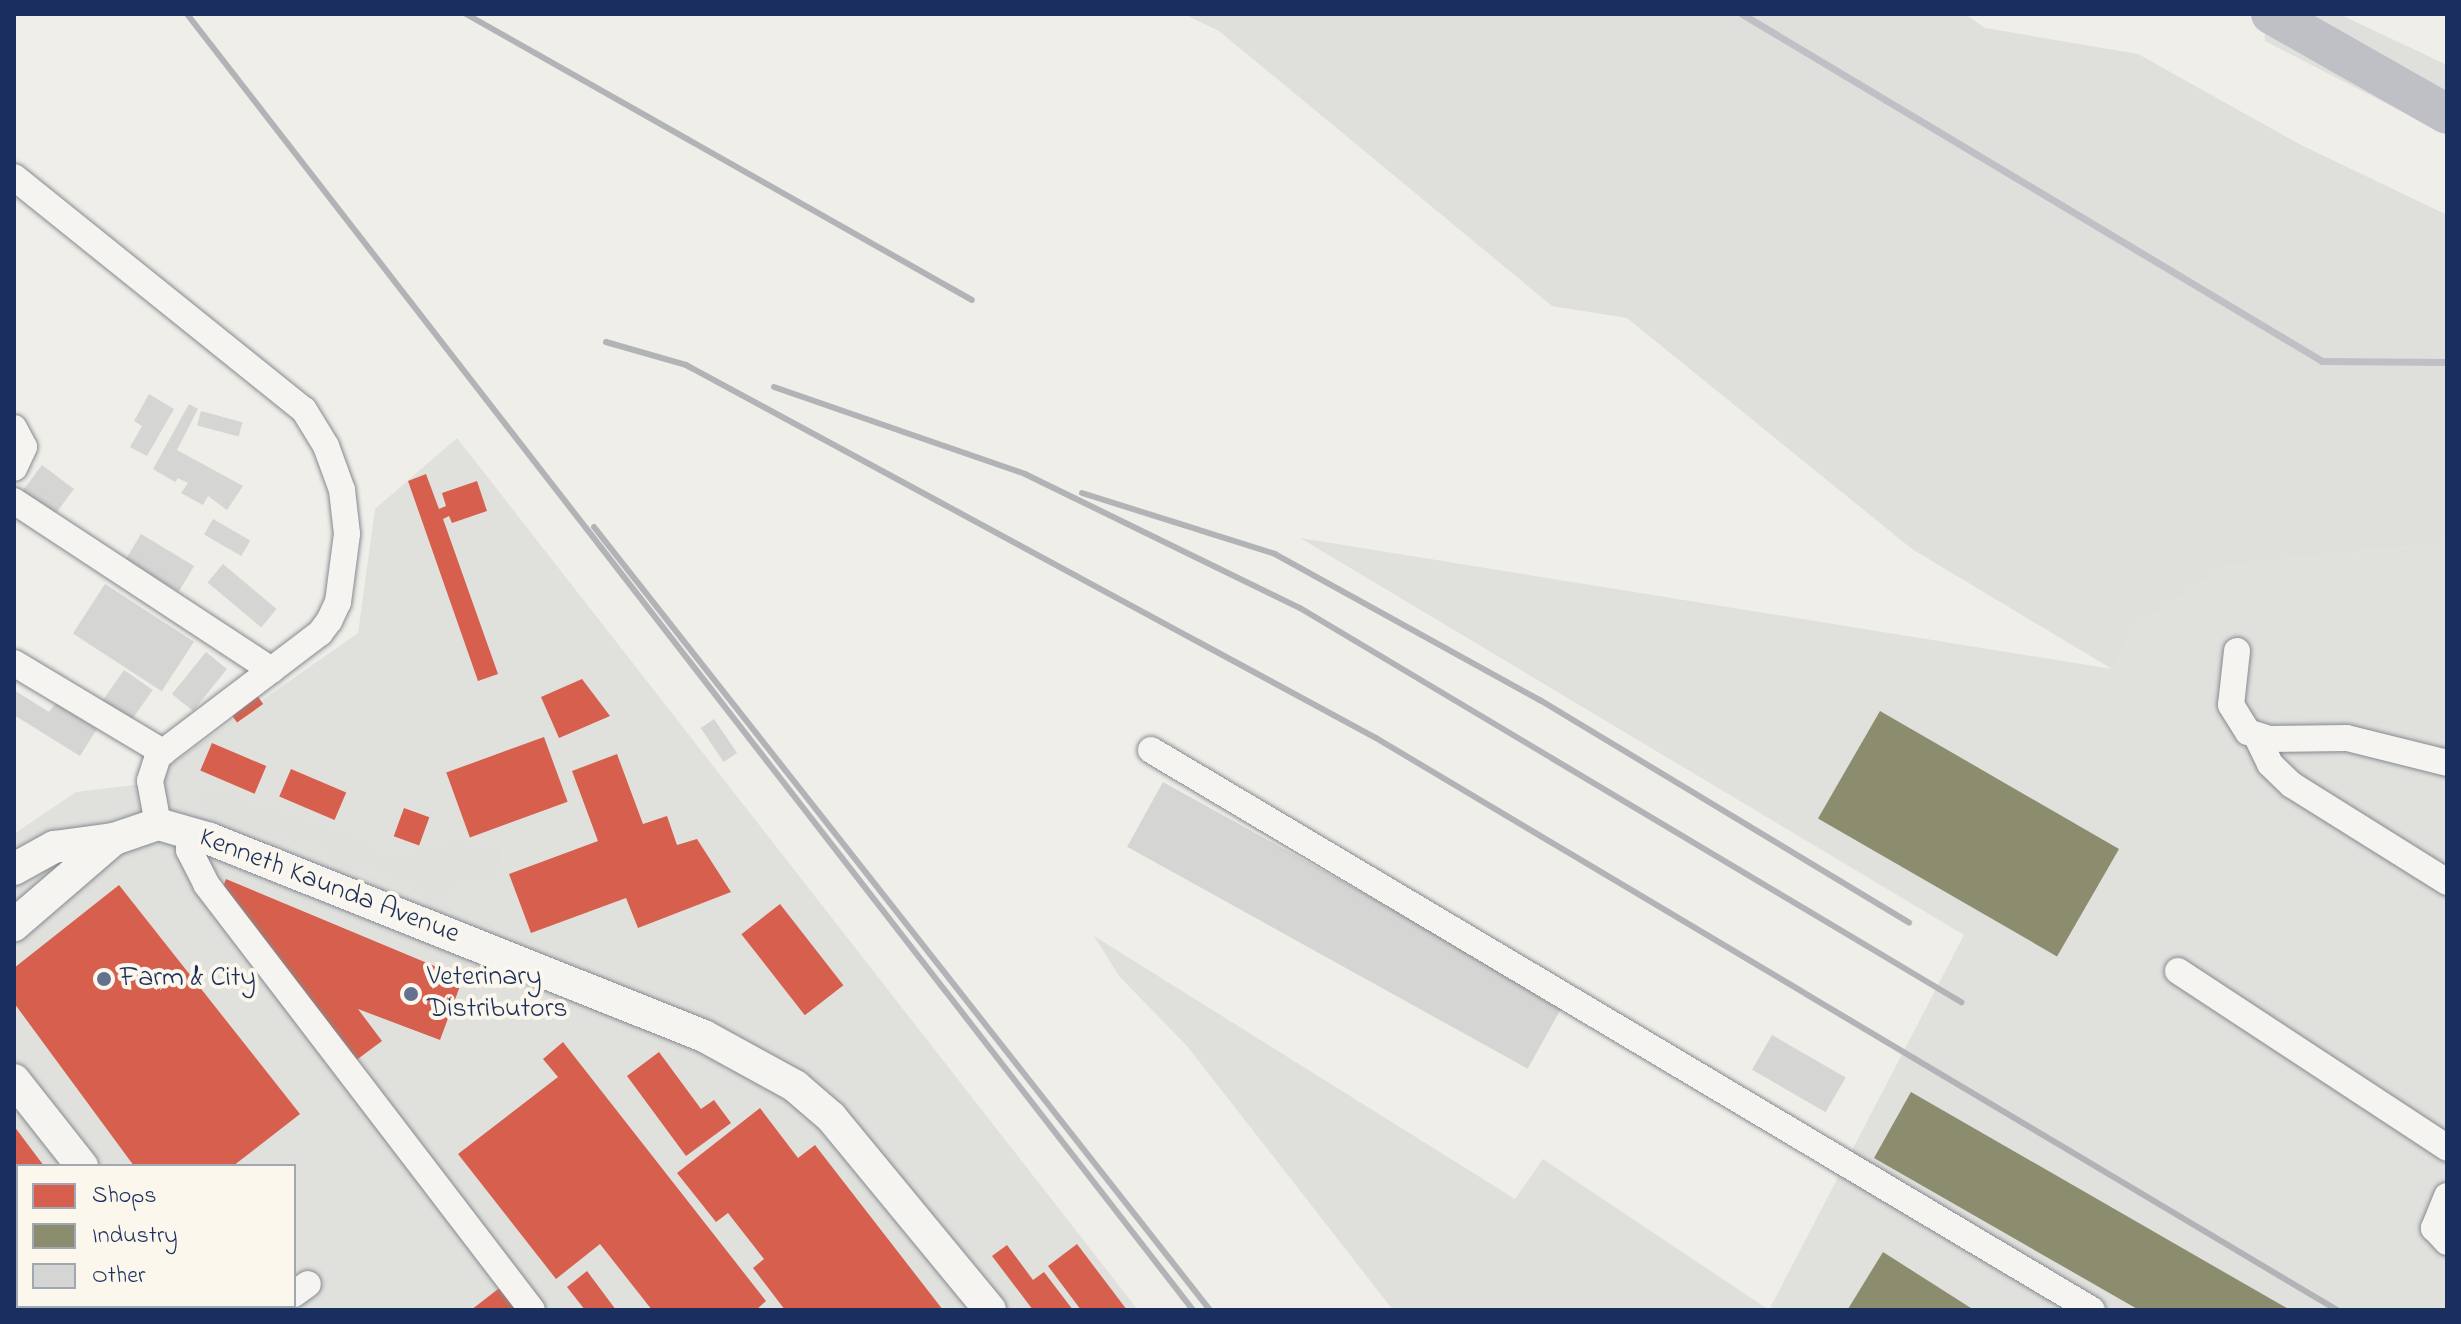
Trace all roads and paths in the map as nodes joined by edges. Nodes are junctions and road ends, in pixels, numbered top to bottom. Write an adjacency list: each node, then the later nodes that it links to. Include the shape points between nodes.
1 (14, 177): 7 (lane, via 315,424 342,490 347,534 341,587 320,633)
2 (14, 428): 3 (lane, via 24,447)
3 (14, 468)
4 (14, 501): 7 (lane)
5 (2237, 651): 8 (lane, via 2231,705)
6 (14, 663): 10 (lane)
7 (271, 670): 10 (lane)
8 (2257, 737): 11 (lane, via 2347,738); 16 (lane, via 2270,764 2292,785)
9 (1151, 750): 26 (lane)
10 (163, 752): 12 (lane, via 150,781)
11 (2447, 763)
12 (158, 824): 13 (main road, Kenneth Kaunda Avenue); 14 (main road)
13 (189, 833): 24 (lane, via 189,850 206,884); 25 (main road, Kenneth Kaunda Avenue, via 623,1002 750,1059 795,1086 831,1117)
14 (114, 839): 15 (main road, via 54,847); 17 (main road)
15 (14, 869)
16 (2447, 882)
17 (14, 925)
18 (2178, 971): 20 (lane)
19 (14, 1080): 21 (main road)
20 (2447, 1148)
21 (80, 1164)
22 (2447, 1196): 23 (lane, via 2434,1228)
23 (2447, 1242)
24 (532, 1310)
25 (990, 1310)
26 (2092, 1310)

